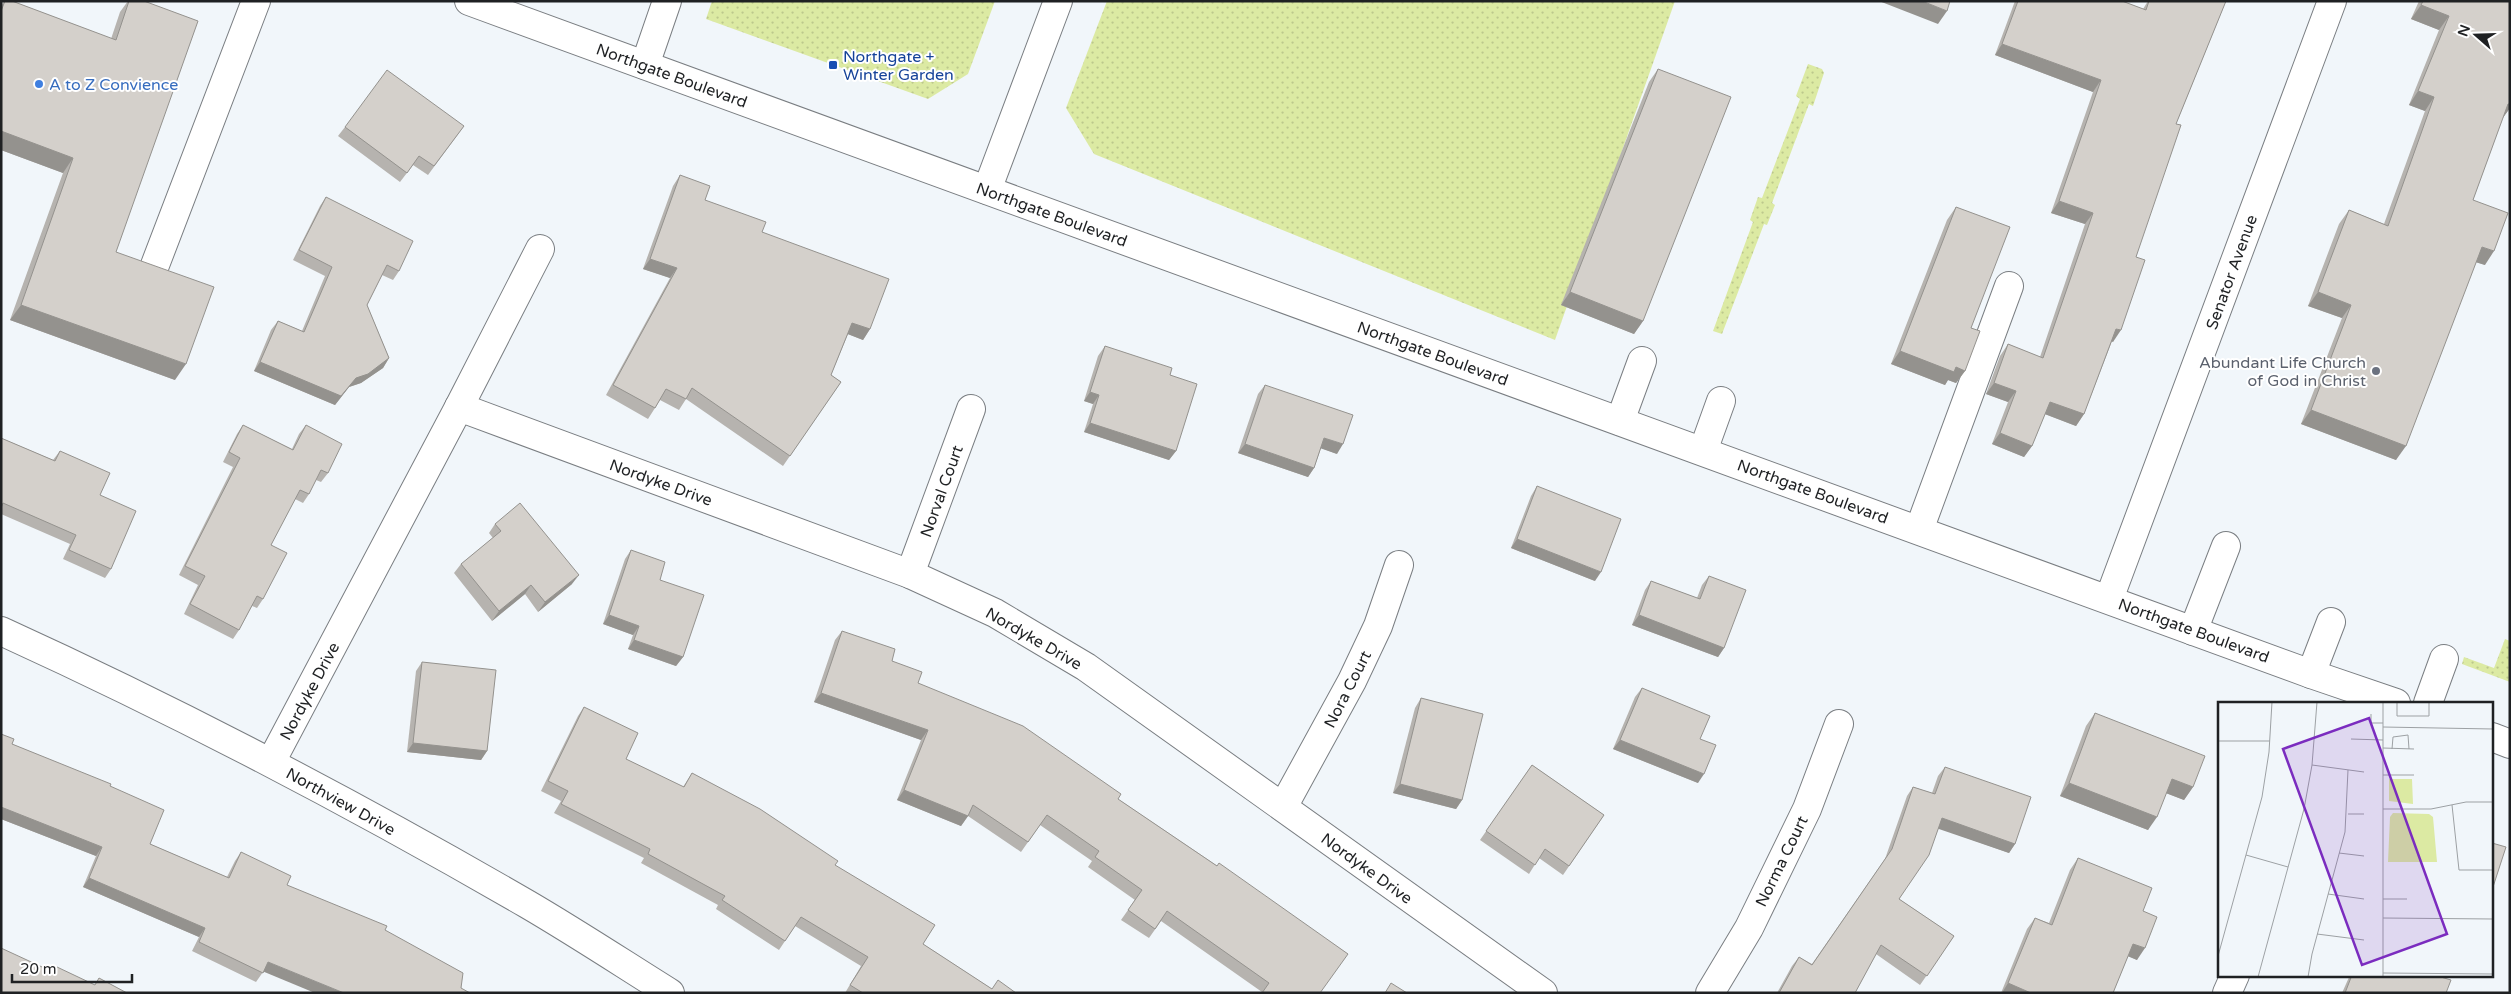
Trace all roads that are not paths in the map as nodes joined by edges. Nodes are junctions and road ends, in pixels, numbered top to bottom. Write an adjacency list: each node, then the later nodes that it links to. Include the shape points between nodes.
1 (256, 1): 9 (street)
2 (469, 1): 6 (street, Northgate Boulevard)
3 (667, 1): 6 (street)
4 (1058, 1): 7 (street)
5 (2332, 1): 21 (street, Senator Avenue)
6 (645, 66): 7 (street, Northgate Boulevard)
7 (987, 190): 15 (street, Northgate Boulevard)
8 (540, 248): 13 (street, Nordyke Drive)
9 (155, 265)
10 (2009, 286): 17 (street)
11 (1642, 361): 15 (street)
12 (1721, 401): 16 (street)
13 (459, 407): 20 (street, Nordyke Drive); 32 (street, Nordyke Drive)
14 (971, 409): 20 (street, Norval Court)
15 (1620, 421): 16 (street, Northgate Boulevard)
16 (1703, 451): 17 (street, Northgate Boulevard)
17 (1919, 530): 21 (street, Northgate Boulevard)
18 (2226, 546): 24 (street)
19 (1399, 565): 33 (street, Nora Court, via 1378,626 1352,682)
20 (910, 574): 33 (street, Nordyke Drive, via 995,614 1086,667)
21 (2109, 599): 24 (street, Northgate Boulevard)
22 (2331, 622): 26 (street)
23 (1, 631): 32 (street, Northview Drive)
24 (2193, 631): 26 (street, Northgate Boulevard)
25 (2444, 659): 28 (street)
26 (2312, 674): 27 (street, Northgate Boulevard)
27 (2393, 702)
28 (2428, 702)
29 (1839, 724): 37 (street, Norma Court, via 1807,808 1749,928)
30 (2494, 738): 31 (street)
31 (2510, 744)
32 (271, 762): 35 (street, Northview Drive, via 528,905)
33 (1283, 807): 36 (street, Nordyke Drive)
34 (2235, 976): 38 (street)
35 (670, 993)
36 (1543, 993)
37 (1710, 993)
38 (2227, 993)

